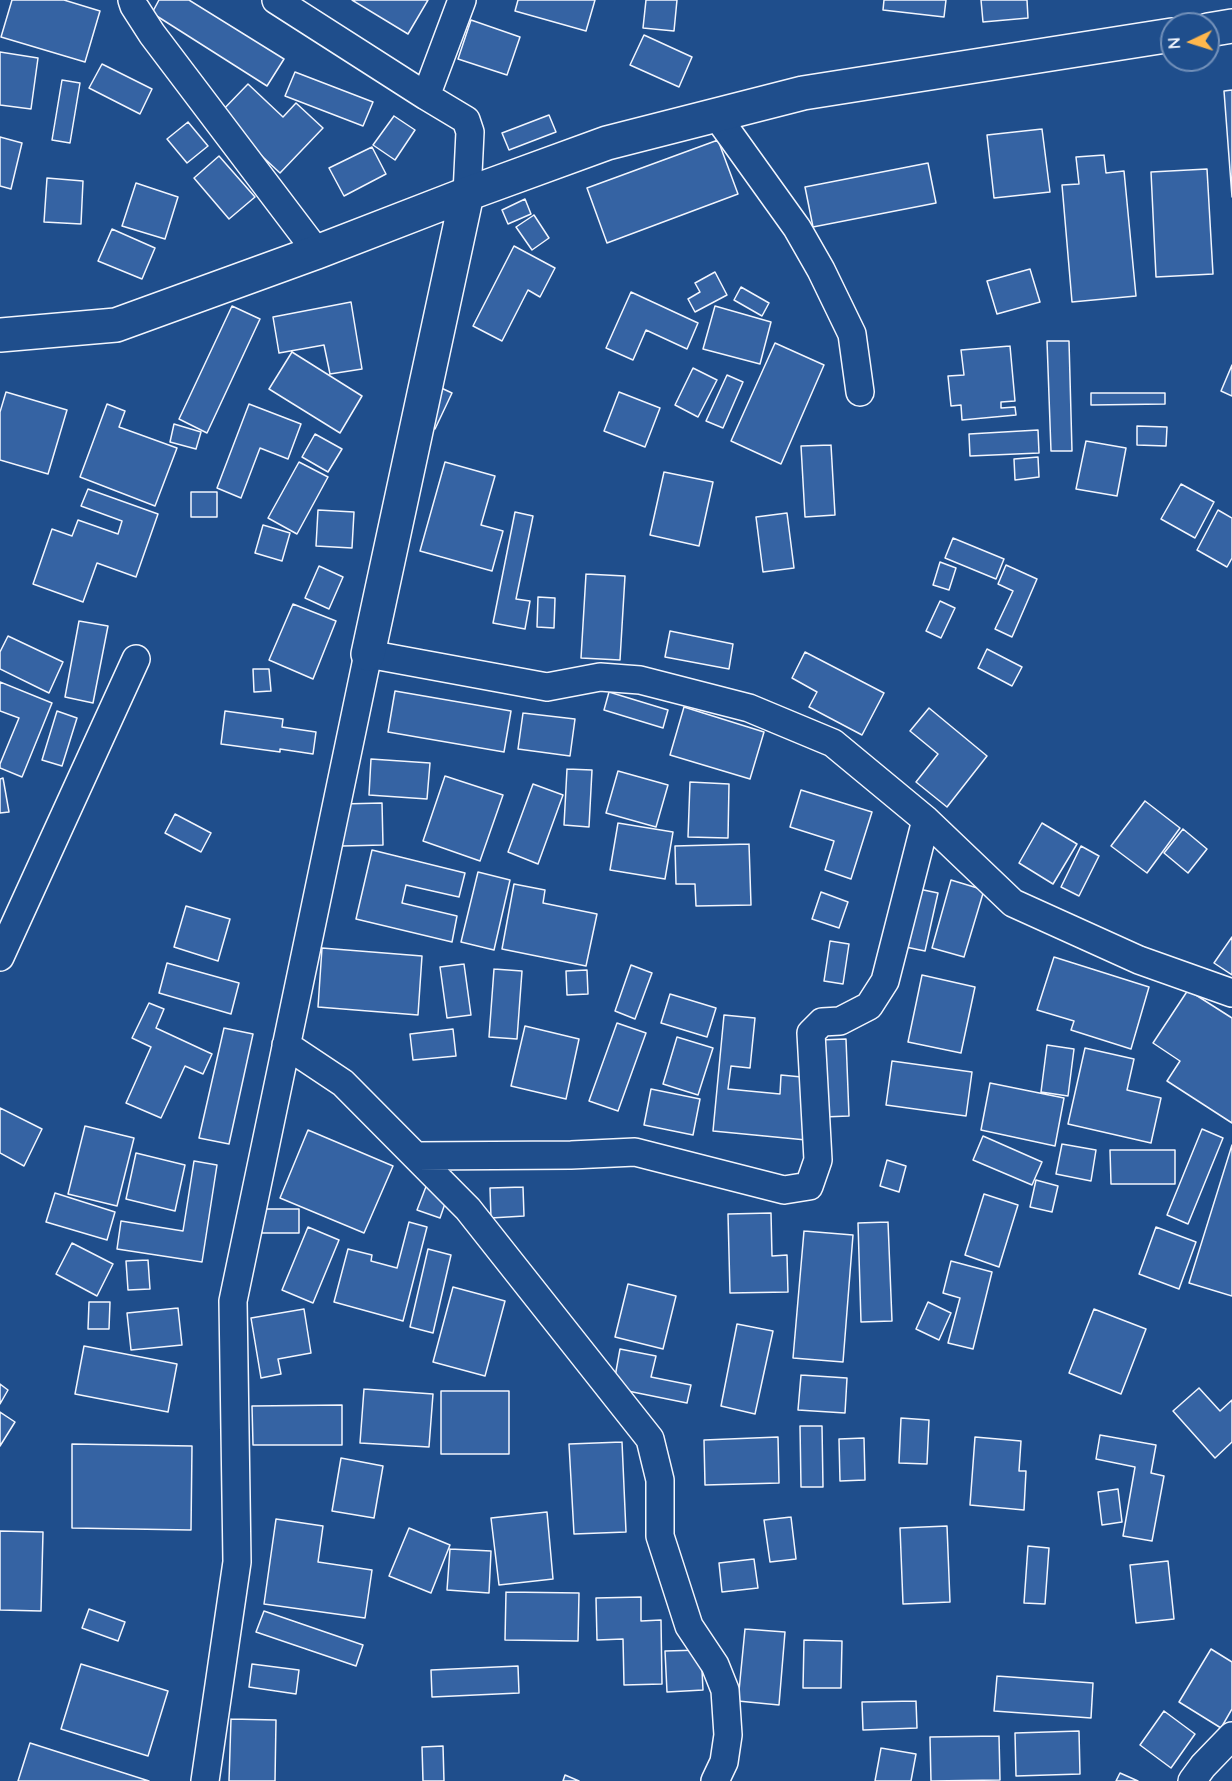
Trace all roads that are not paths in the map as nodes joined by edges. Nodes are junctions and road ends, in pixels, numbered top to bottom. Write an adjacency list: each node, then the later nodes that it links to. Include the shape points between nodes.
1 (132, 0): 8 (street, via 152,34)
2 (276, 0): 5 (street)
3 (462, 0): 5 (street)
4 (1160, 37): 6 (street, via 803,93)
5 (426, 96): 7 (street, via 466,120 470,132)
6 (716, 116): 7 (street, via 607,144); 10 (street, via 797,228 821,270 852,334)
7 (467, 194): 8 (street); 11 (street)
8 (317, 252): 9 (street, via 116,325)
9 (0, 335)
10 (860, 392)
11 (368, 654): 13 (street, via 547,687 600,677 640,680 749,708 833,743); 16 (street)
12 (136, 659): 14 (street)
13 (926, 820): 15 (street, via 1013,903 1139,960); 17 (street, via 885,981 869,1006 840,1021 822,1022 811,1033 818,1160 809,1186 784,1190 635,1152)
14 (0, 957)
15 (1232, 993)
16 (286, 1045): 17 (street, via 343,1083); 19 (street, via 233,1301 237,1562)
17 (416, 1156): 20 (street, via 468,1209 650,1439 660,1480 660,1536 689,1626 716,1665 725,1690 728,1735 724,1762)
18 (1232, 1736): 21 (street)
19 (205, 1781)
20 (715, 1781)
21 (1192, 1781)

